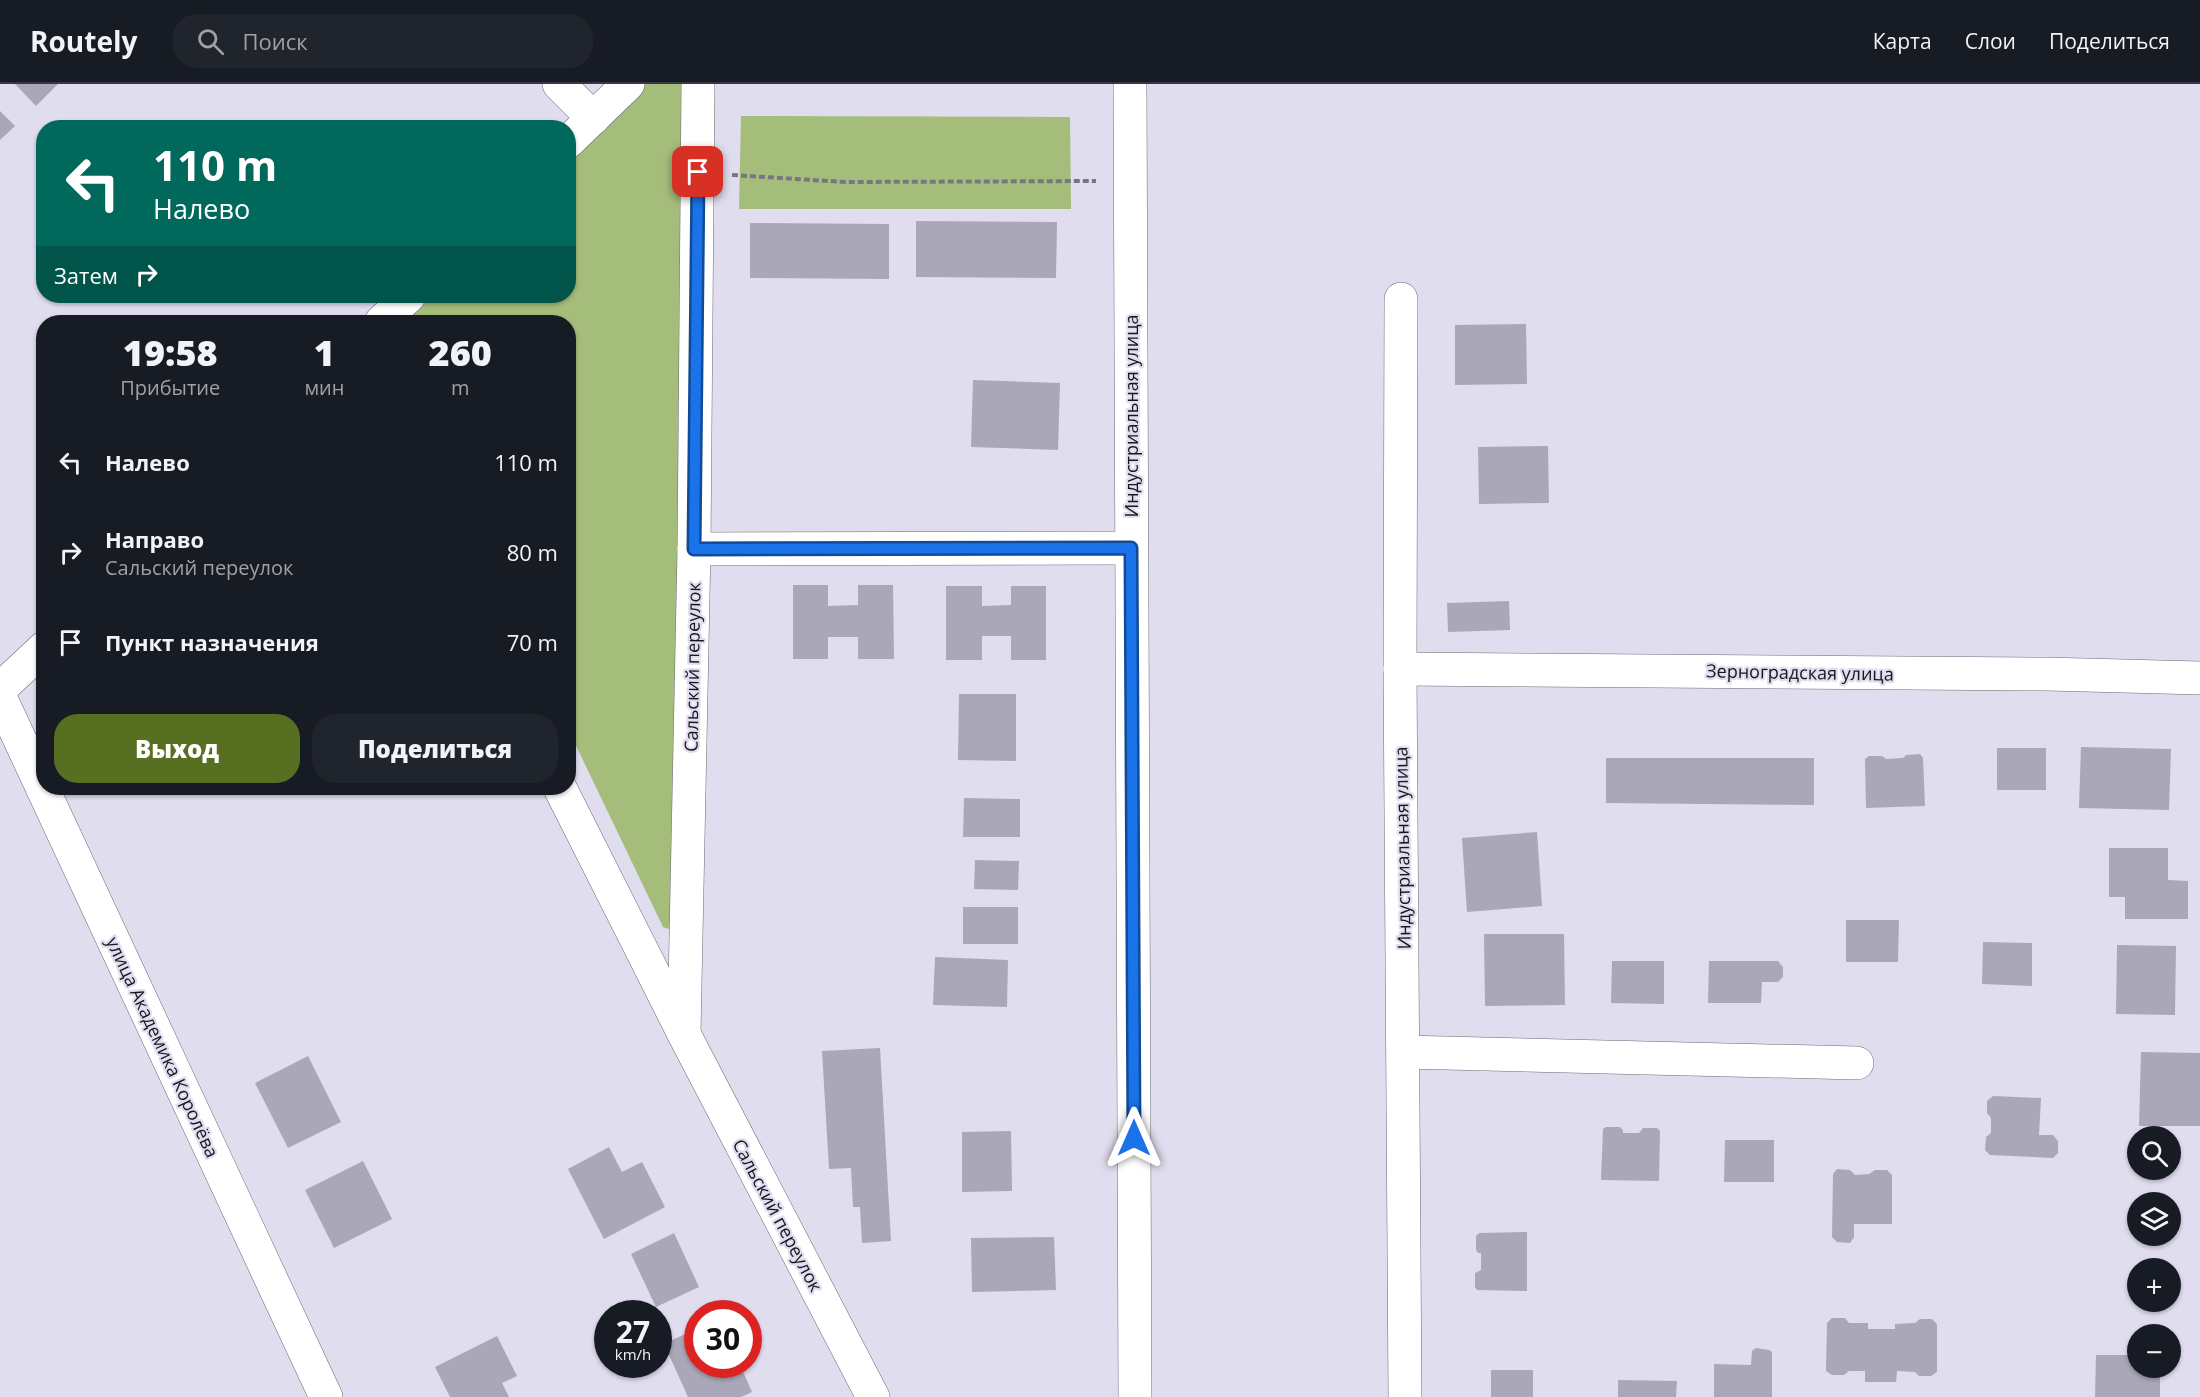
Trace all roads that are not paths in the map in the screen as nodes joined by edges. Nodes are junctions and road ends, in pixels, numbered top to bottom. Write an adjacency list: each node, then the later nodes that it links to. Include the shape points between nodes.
1 (560, 84): 5 (street)
2 (628, 84): 5 (street)
3 (698, 84): 11 (street, Сальский переулок)
4 (1130, 84): 10 (street, Индустриальная улица)
5 (593, 118): 6 (street)
6 (576, 134)
7 (1401, 299): 13 (street, Индустриальная улица)
8 (401, 303): 9 (street)
9 (389, 315)
10 (1131, 548): 11 (street); 25 (street, Индустриальная улица)
11 (694, 549): 20 (street, Сальский переулок)
12 (36, 656): 15 (street)
13 (1400, 669): 14 (street, Зерноградская улица); 21 (street, Индустриальная улица)
14 (2200, 678)
15 (0, 690)
16 (0, 697): 17 (street, улица Академика Королёва)
17 (36, 774)
18 (46, 795): 23 (street, улица Академика Королёва)
19 (564, 795): 20 (street, Сальский переулок)
20 (684, 1034): 24 (street, Сальский переулок)
21 (1404, 1052): 22 (street); 26 (street, Индустриальная улица)
22 (1857, 1063)
23 (326, 1397)
24 (873, 1397)
25 (1135, 1397)
26 (1405, 1397)

